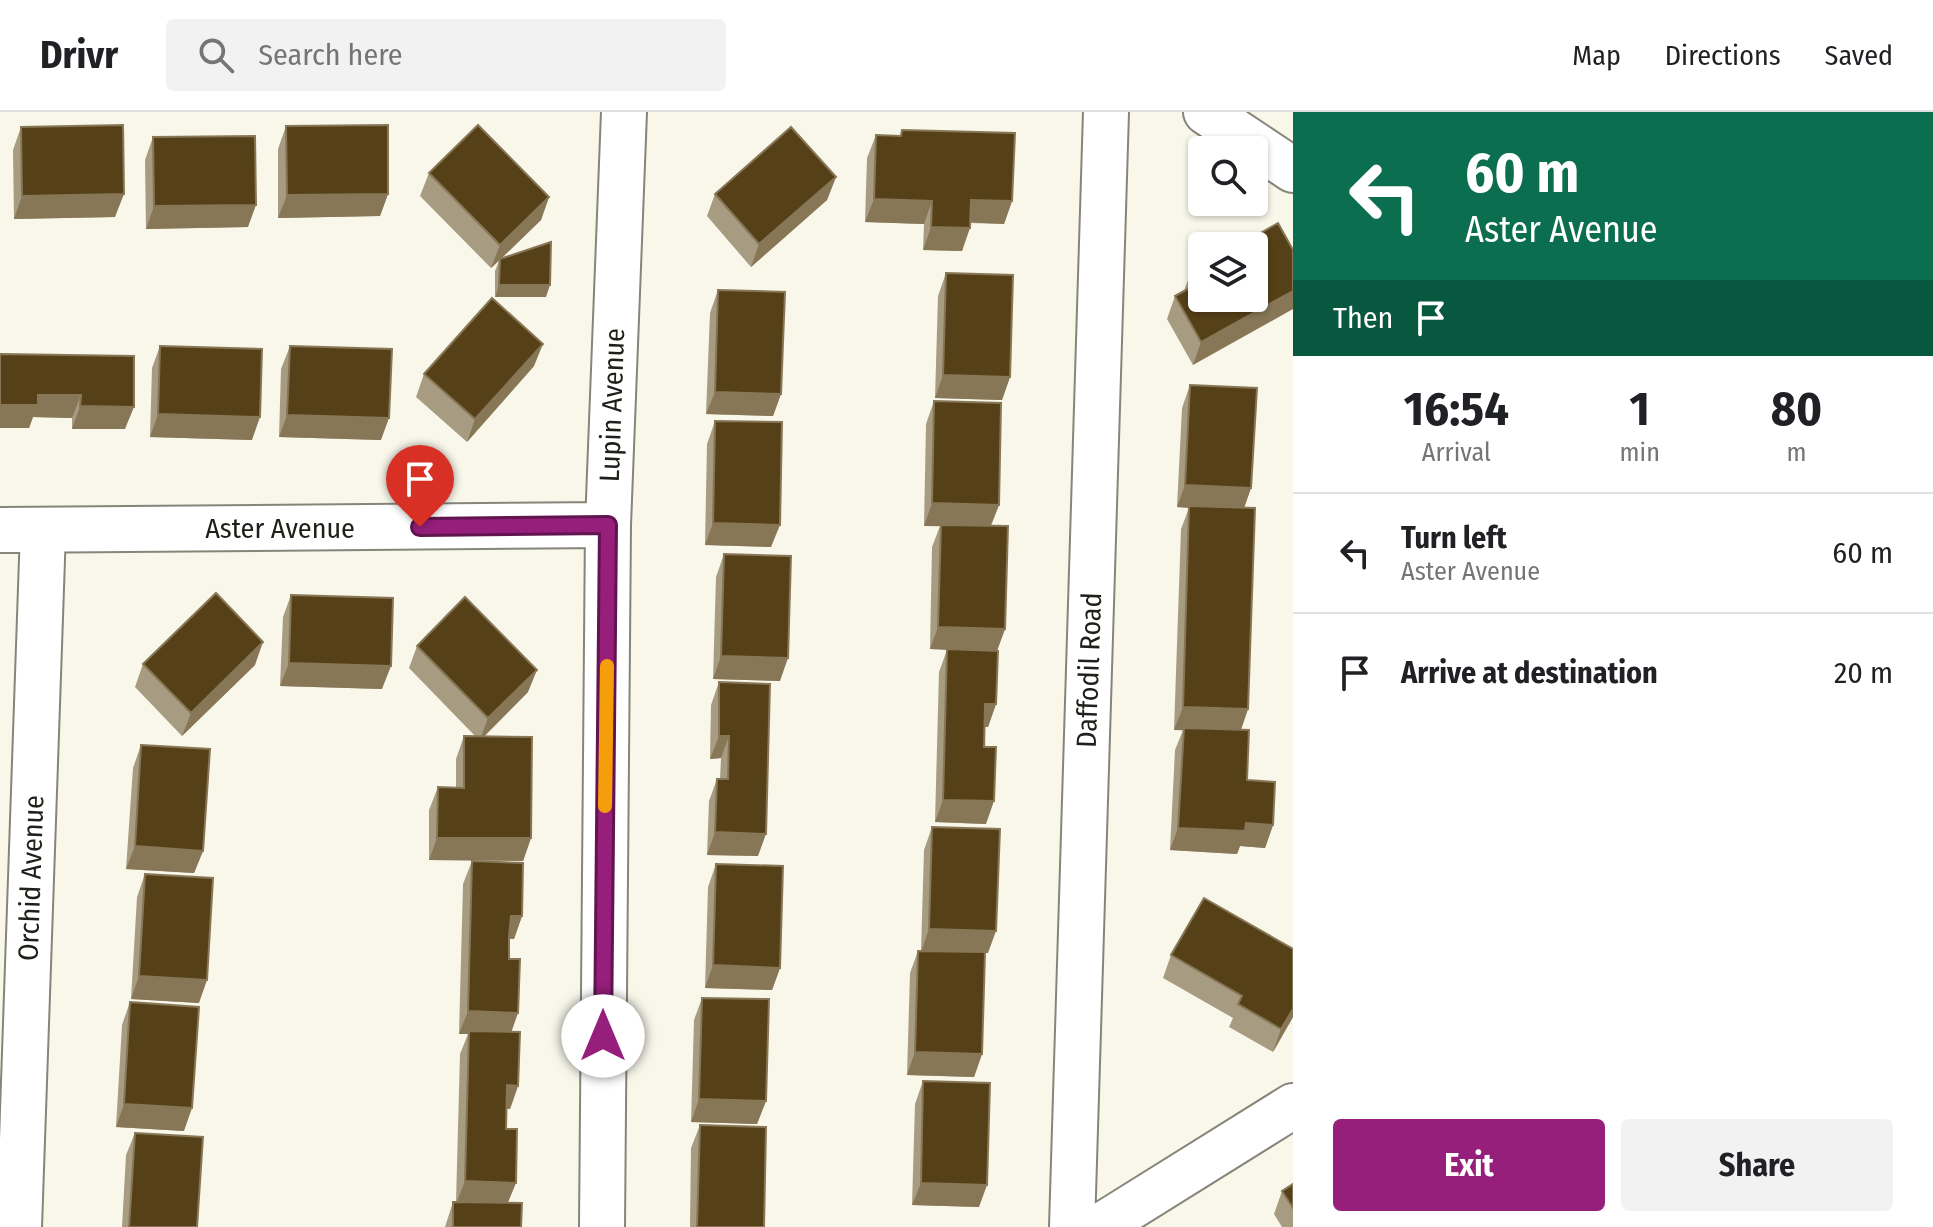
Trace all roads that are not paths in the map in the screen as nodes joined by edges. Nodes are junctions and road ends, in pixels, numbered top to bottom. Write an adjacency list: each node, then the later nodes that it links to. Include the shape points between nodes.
1 (624, 112): 5 (street, Lupin Avenue)
2 (1106, 112): 11 (street, Daffodil Road)
3 (1206, 112): 4 (street)
4 (1293, 170)
5 (608, 525): 7 (street, Aster Avenue); 10 (street, Lupin Avenue)
6 (0, 530): 7 (street, Aster Avenue)
7 (43, 530): 9 (street, Orchid Avenue)
8 (1293, 1106): 12 (street)
9 (19, 1227)
10 (602, 1227)
11 (1072, 1227)
12 (1099, 1227)

